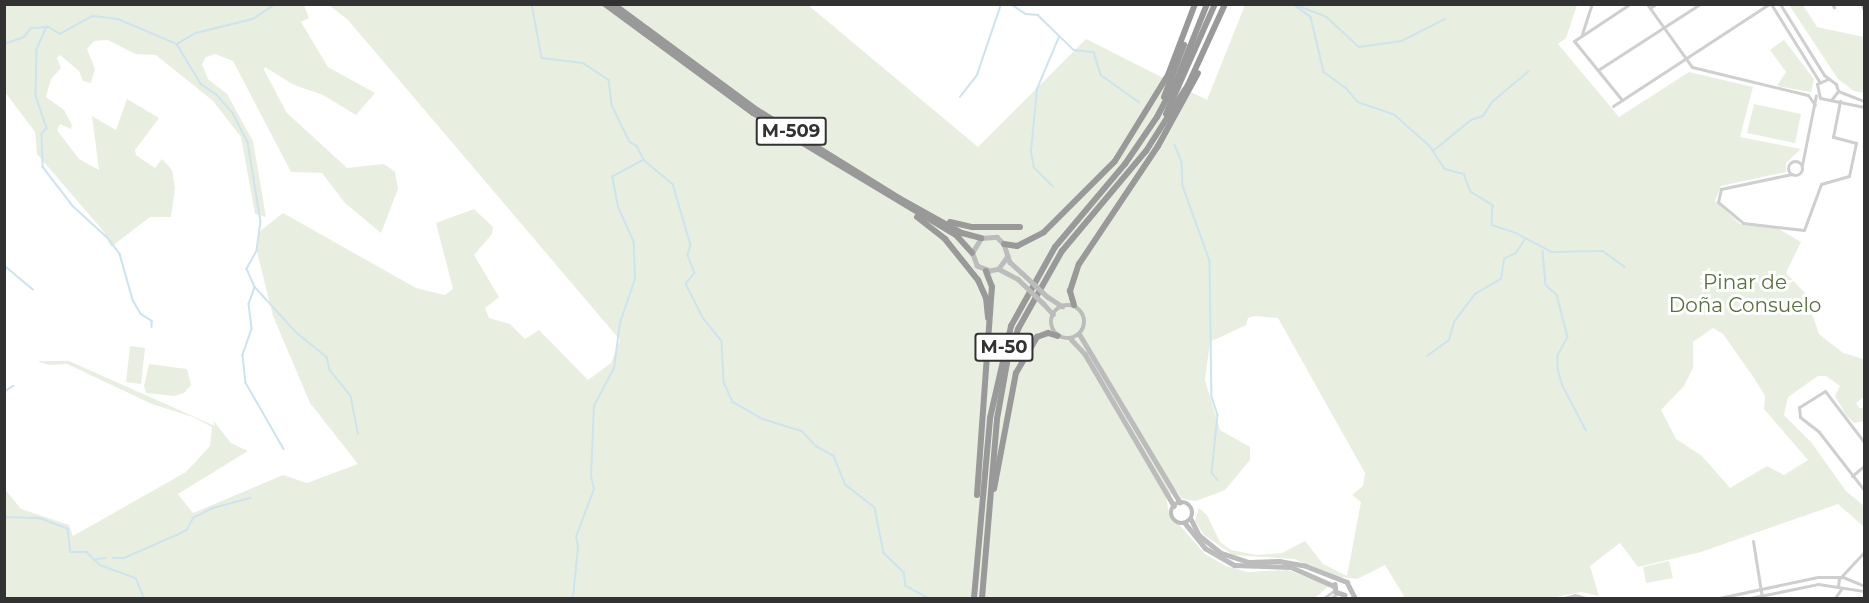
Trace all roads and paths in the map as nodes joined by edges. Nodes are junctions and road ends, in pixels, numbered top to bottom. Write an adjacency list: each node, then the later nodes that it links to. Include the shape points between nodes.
1 (605, 4): 35 (highway, M-509, via 708,82)
2 (613, 4): 41 (highway, M-509, via 757,110)
3 (1196, 4): 34 (highway, via 1173,77); 44 (highway, via 1168,75 1115,161 1044,232 1017,246)
4 (1207, 4): 34 (highway, M-50, via 1178,79)
5 (1215, 4): 39 (highway, M-50, via 1183,81)
6 (1225, 4): 16 (highway)
7 (1592, 4): 18 (street)
8 (1630, 4): 18 (street)
9 (1656, 4): 14 (street)
10 (1700, 4): 17 (street)
11 (1770, 4): 19 (street); 22 (street)
12 (1780, 4): 21 (street)
13 (1861, 4): 15 (street)
14 (1648, 6): 17 (street)
15 (1864, 10)
16 (1220, 16): 39 (highway, via 1188,85); 49 (highway, via 1181,109 1078,264 1070,291)
17 (1663, 29): 19 (street); 20 (street)
18 (1581, 36): 20 (street, via 1574,41)
19 (1684, 60): 25 (street, via 1698,72); 28 (street)
20 (1598, 70): 28 (street)
21 (1830, 79): 22 (street); 23 (street)
22 (1820, 81): 24 (street)
23 (1838, 91): 27 (street); 30 (street)
24 (1816, 92): 25 (street); 26 (street); 31 (street)
25 (1808, 95): 31 (street)
26 (1822, 99): 27 (street); 31 (street)
27 (1832, 99): 29 (street)
28 (1622, 100): 32 (street)
29 (1840, 101): 33 (street); 40 (street, via 1833,137 1856,143 1849,176 1821,184 1804,230 1743,222 1718,202 1721,189)
30 (1864, 101)
31 (1815, 105): 36 (street)
32 (1613, 106)
33 (1864, 107)
34 (1144, 137): 68 (highway, M-50, via 1055,247 1011,326 990,418)
35 (816, 153): 45 (highway, M-509, via 956,235); 54 (highway, via 945,239 983,289)
36 (1804, 155): 37 (street); 38 (street)
37 (1793, 161): 38 (street); 40 (street, via 1788,166)
38 (1802, 165): 40 (street, via 1799,174)
39 (1130, 170): 67 (highway, M-50, via 1062,251 1018,328 1008,357 997,419)
40 (1792, 174)
41 (910, 204): 42 (highway, via 961,226); 43 (highway, M-509, via 962,233)
42 (1020, 227)
43 (981, 238): 44 (street, M-509, via 994,236); 45 (street)
44 (1004, 244): 46 (street)
45 (972, 252): 48 (street, M-509, via 974,262)
46 (1008, 256): 47 (street); 50 (street, bridge)
47 (999, 269): 48 (street); 51 (street, bridge, via 1018,279)
48 (986, 271): 54 (highway, via 993,287)
49 (1074, 305): 50 (street); 52 (street, via 1085,317)
50 (1062, 306): 51 (street)
51 (1053, 314): 53 (street, via 1051,324)
52 (1080, 335): 55 (street); 60 (street)
53 (1058, 336): 55 (street); 67 (highway, via 1044,334 1034,340 1010,391)
54 (990, 337): 68 (highway)
55 (1071, 339): 61 (street, via 1085,354)
56 (1864, 442): 58 (street, via 1825,391 1799,407 1800,417 1819,432)
57 (1864, 466): 58 (street)
58 (1852, 476): 59 (street)
59 (1864, 490)
60 (1180, 502): 61 (street); 62 (street, via 1192,508)
61 (1174, 506): 63 (street, via 1173,518)
62 (1191, 519): 63 (street); 73 (street, via 1208,544 1235,560 1292,562)
63 (1185, 523): 73 (street, via 1205,548 1234,564 1305,571)
64 (1753, 541): 76 (street)
65 (1864, 552): 66 (street)
66 (1851, 569): 69 (street); 71 (street)
67 (984, 570): 81 (highway, M-50)
68 (975, 577): 80 (highway, M-50)
69 (1841, 577): 70 (street); 74 (street); 76 (street, via 1810,578)
70 (1847, 580): 71 (street); 74 (street)
71 (1855, 583): 72 (street)
72 (1864, 586)
73 (1336, 588): 75 (street, via 1347,582); 78 (street); 82 (street); 83 (street)
74 (1841, 588): 77 (street); 79 (street, via 1811,584); 89 (street)
75 (1349, 590): 78 (street); 84 (street)
76 (1760, 590): 79 (street); 87 (street)
77 (1864, 591)
78 (1347, 597)
79 (1762, 597): 88 (street)
80 (974, 598)
81 (982, 598)
82 (1324, 598)
83 (1331, 598)
84 (1355, 598)
85 (1564, 598): 86 (street)
86 (1583, 598)
87 (1719, 598)
88 (1750, 598)
89 (1835, 598)

